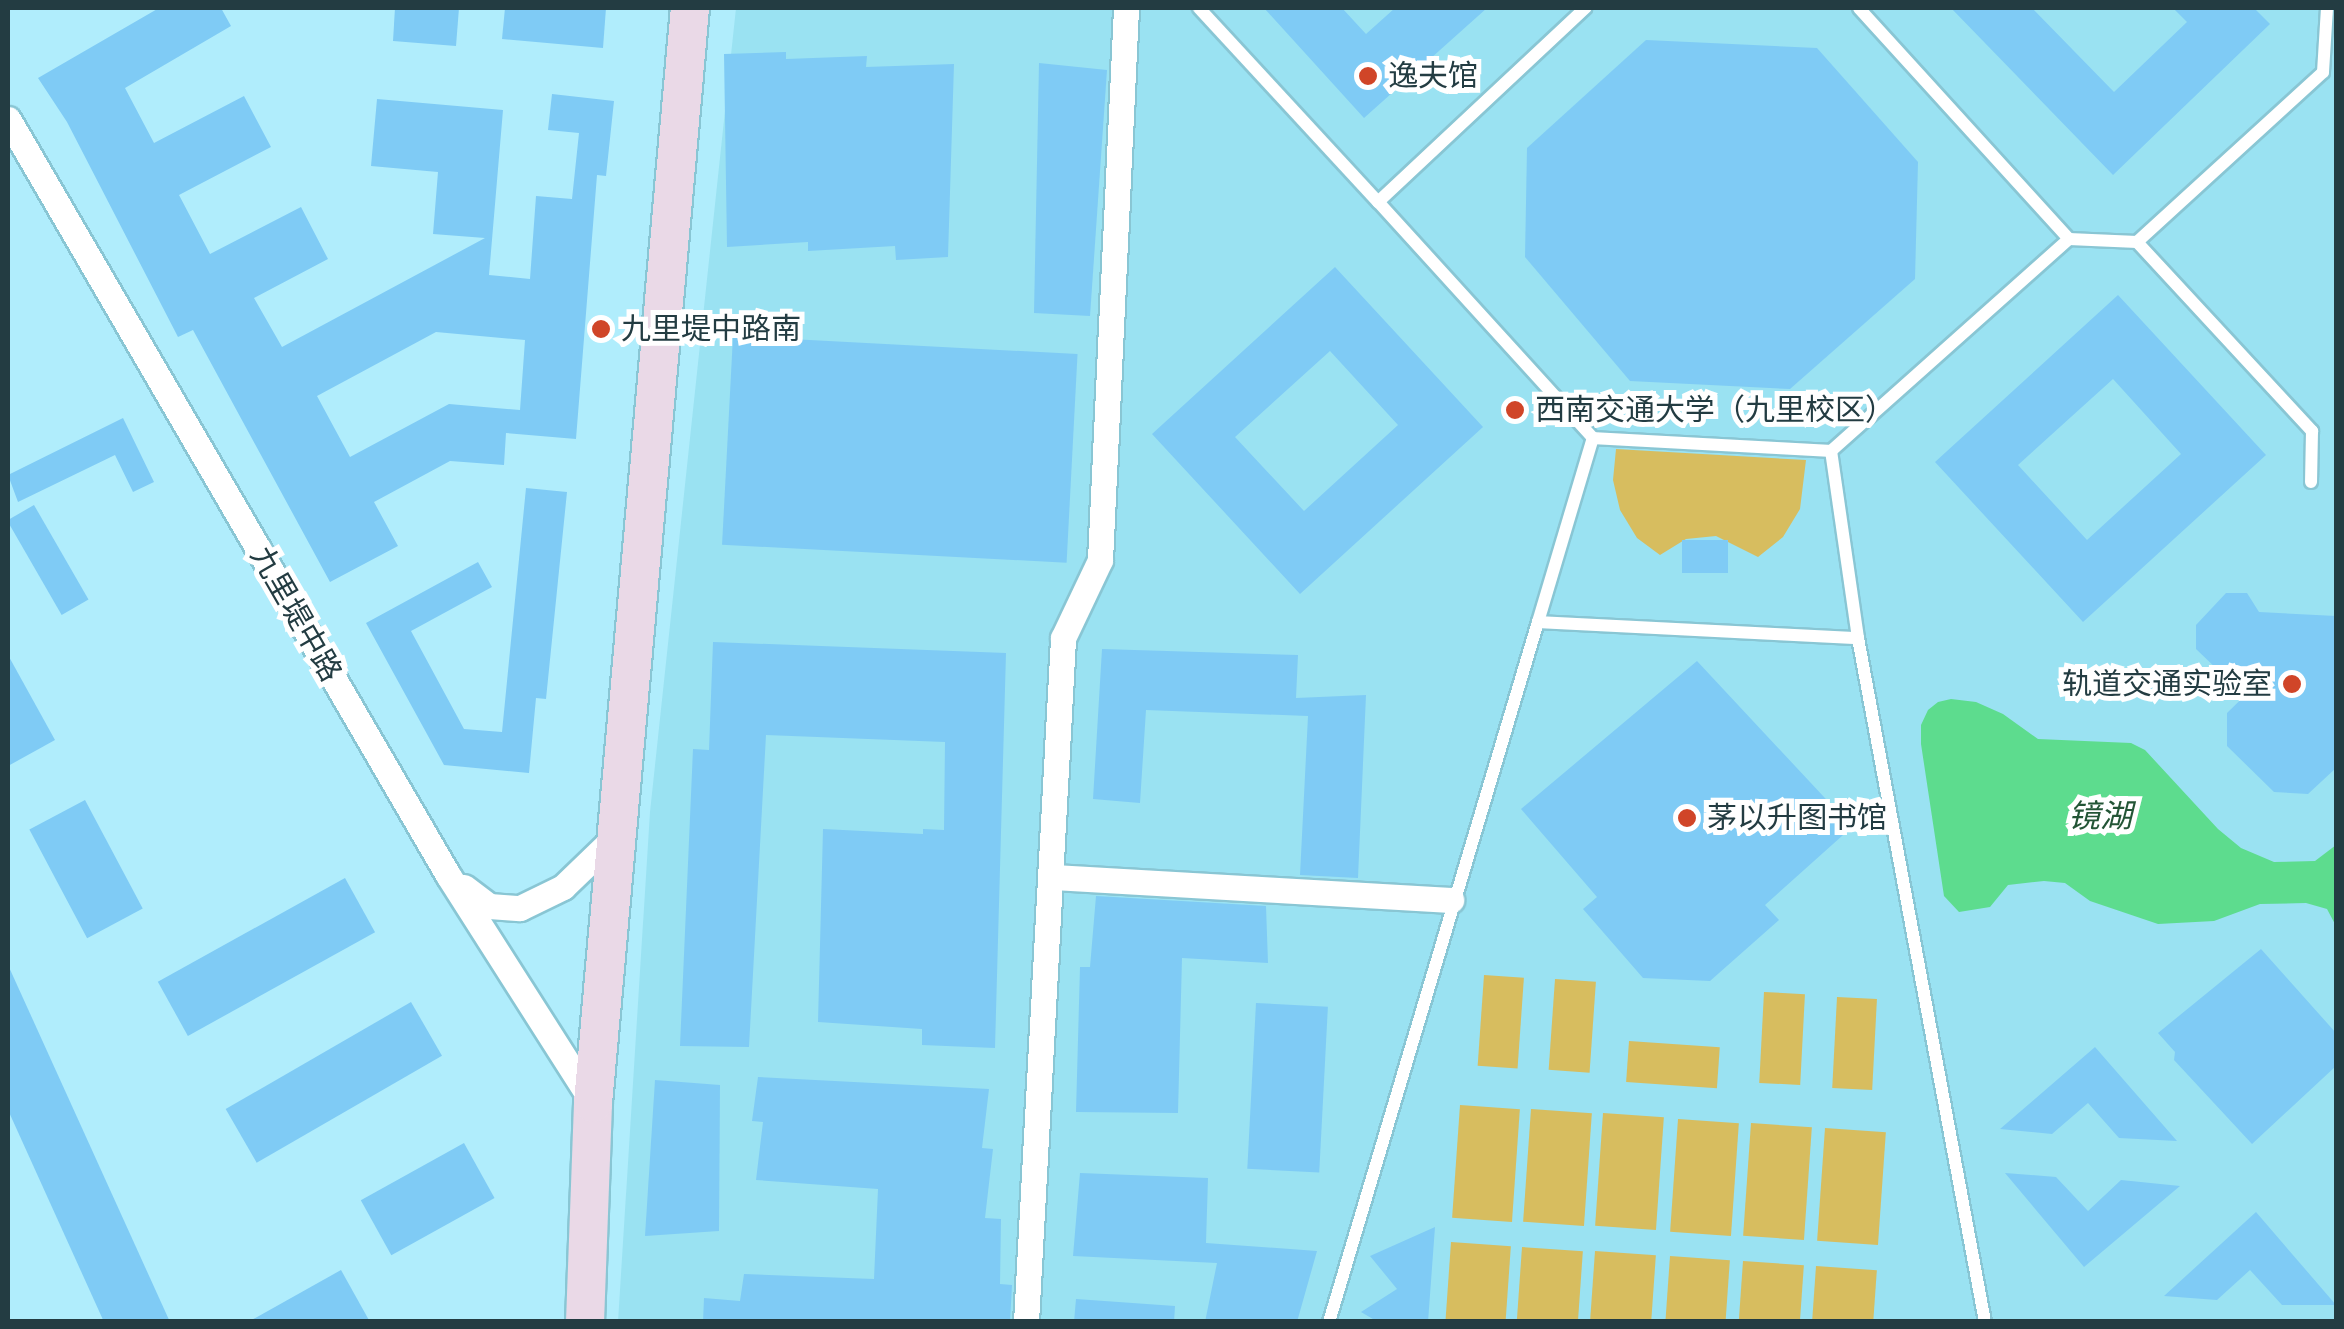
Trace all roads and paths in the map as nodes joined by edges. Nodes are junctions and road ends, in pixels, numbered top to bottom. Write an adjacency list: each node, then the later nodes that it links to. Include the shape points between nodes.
1 (690, 8): 16 (street)
2 (1126, 8): 18 (street, via 1100,560 1063,638)
3 (1200, 8): 8 (lane)
4 (1584, 8): 8 (lane)
5 (1858, 8): 9 (lane)
6 (2327, 8): 10 (lane, via 2323,72)
7 (8, 119): 17 (street, 九里堤中路)
8 (1378, 202): 11 (lane)
9 (2069, 239): 10 (lane); 12 (lane)
10 (2137, 242): 13 (lane, via 2312,431)
11 (1593, 438): 12 (lane); 14 (lane)
12 (1831, 450): 15 (lane)
13 (2310, 482)
14 (1538, 622): 15 (lane); 19 (lane)
15 (1858, 638): 24 (lane)
16 (615, 837): 17 (street, via 563,887 520,908 489,906); 20 (street)
17 (448, 874): 20 (street, 九里堤中路)
18 (1053, 877): 19 (street); 22 (street)
19 (1451, 900): 23 (lane)
20 (593, 1103): 21 (street)
21 (585, 1322)
22 (1026, 1322)
23 (1329, 1322)
24 (1985, 1322)

